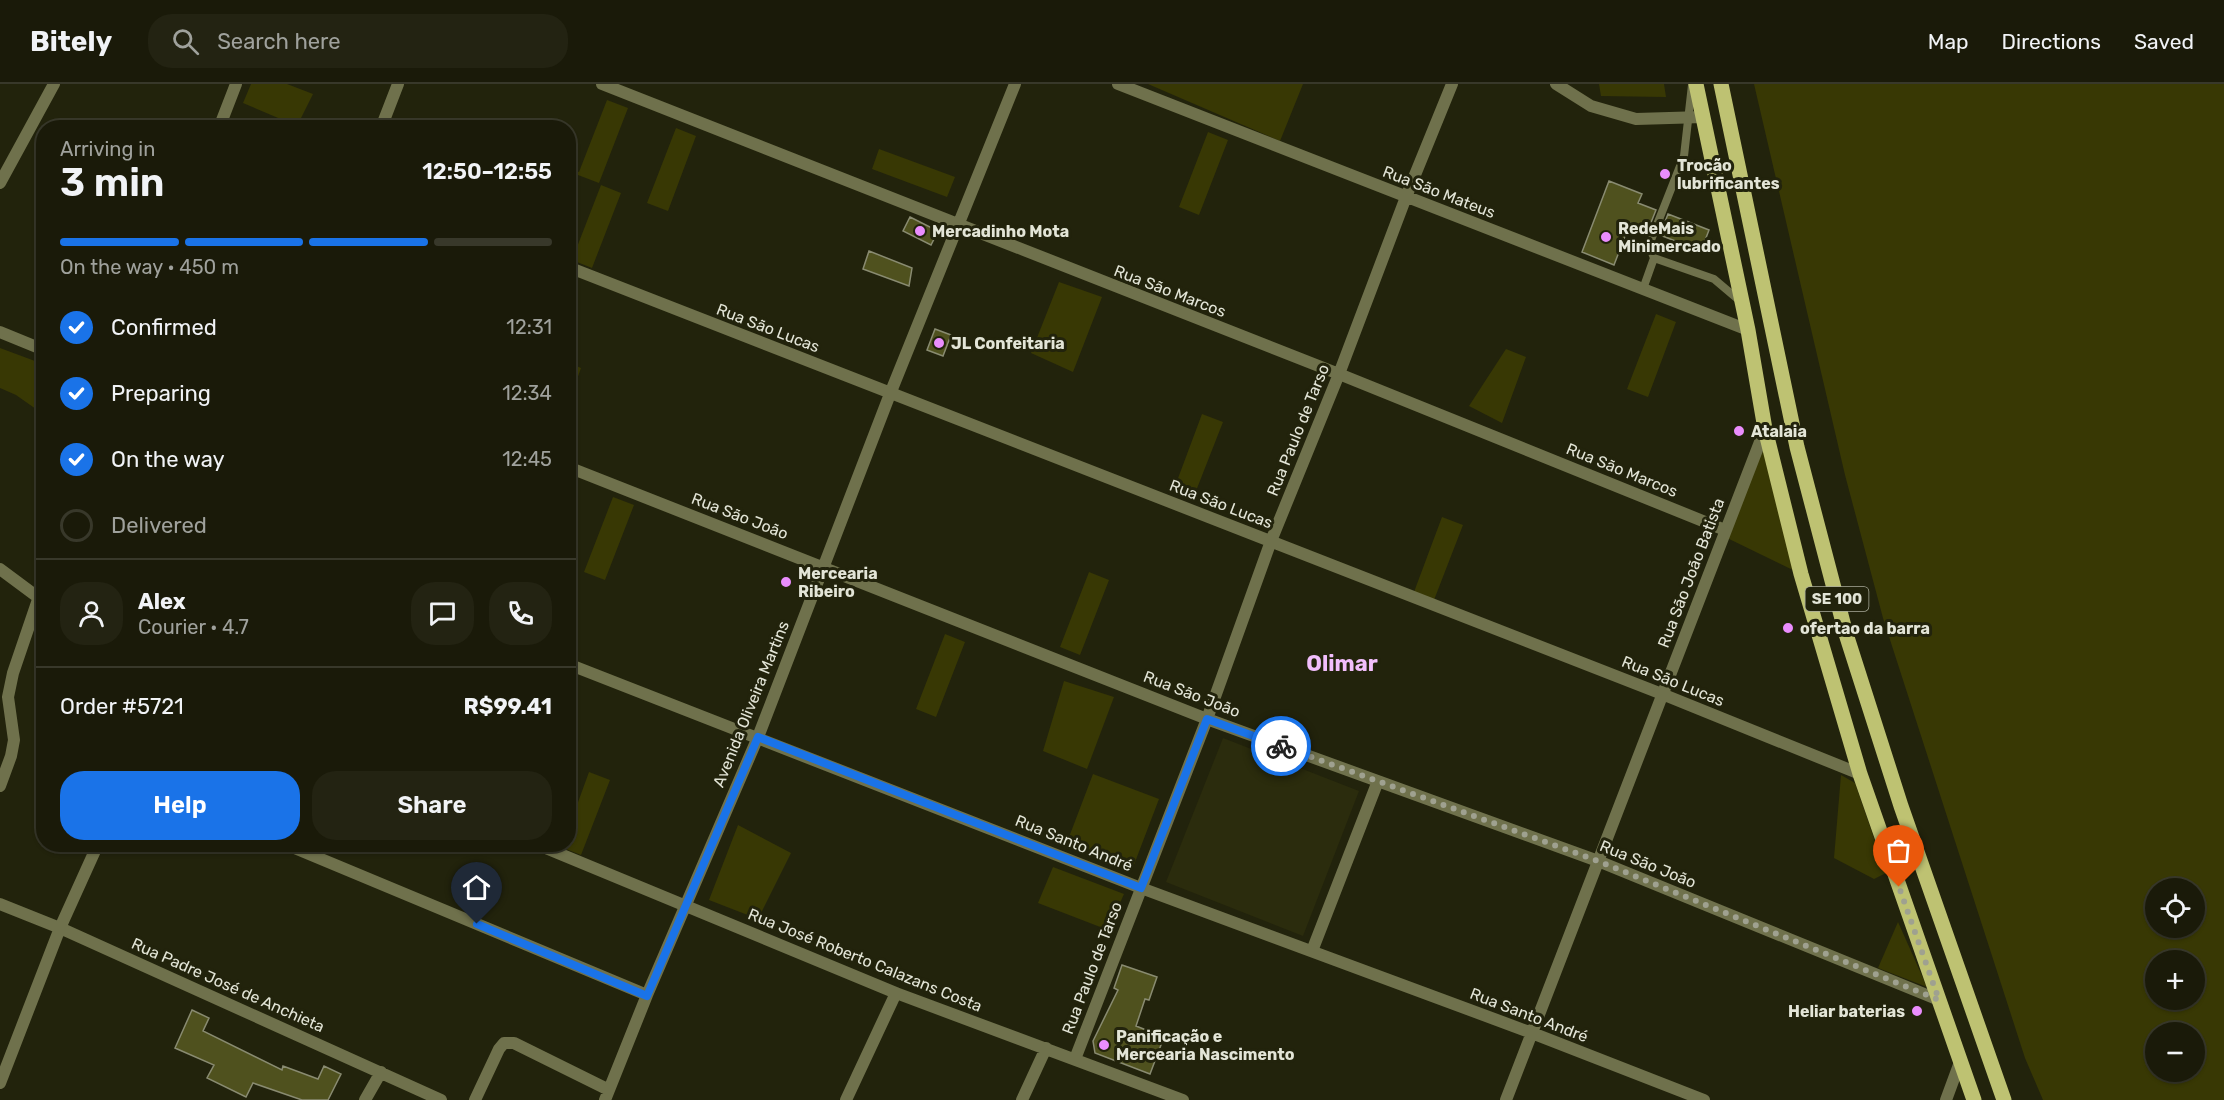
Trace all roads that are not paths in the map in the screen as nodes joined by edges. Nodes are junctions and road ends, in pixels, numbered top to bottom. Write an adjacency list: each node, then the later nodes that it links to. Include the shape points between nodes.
1 (54, 84): 14 (street)
2 (237, 84): 12 (street)
3 (398, 84): 13 (street)
4 (602, 84): 16 (street, Rua São Marcos)
5 (1015, 84): 16 (street, Avenida Oliveira Martins)
6 (1118, 84): 15 (street, Rua São Mateus)
7 (1452, 84): 15 (street, Rua Paulo de Tarso)
8 (1556, 84): 11 (street, via 1592,106 1636,119)
9 (1694, 84): 11 (main road, SE 100)
10 (1721, 84): 70 (main road, SE 100, via 1797,447 1846,634 1901,806)
11 (1696, 117): 17 (lane, via 1649,245); 20 (main road, SE 100)
12 (222, 120)
13 (384, 120)
14 (0, 183)
15 (1406, 198): 19 (street, Rua São Mateus); 24 (street, Rua Paulo de Tarso)
16 (960, 226): 24 (street, Rua São Marcos); 25 (street, Avenida Oliveira Martins)
17 (1654, 258): 19 (lane); 20 (lane, via 1714,279)
18 (576, 270): 25 (street, Rua São Lucas)
19 (1643, 289): 21 (street, Rua São Mateus)
20 (1742, 303): 21 (main road, SE 100)
21 (1748, 330): 26 (main road, SE 100)
22 (0, 332): 23 (street)
23 (36, 347)
24 (1339, 374): 28 (street, Rua São Marcos); 29 (street, Rua Paulo de Tarso)
25 (890, 394): 29 (street, Rua São Lucas); 30 (street, Avenida Oliveira Martins)
26 (1765, 429): 28 (street, Rua São João Batista); 38 (main road, SE 100, via 1801,574)
27 (576, 470): 30 (street, Rua São João)
28 (1725, 530): 35 (street, Rua São João Batista)
29 (1271, 541): 35 (street, Rua São Lucas); 36 (street, Rua Paulo de Tarso)
30 (823, 567): 36 (street, Rua São João); 37 (street, Avenida Oliveira Martins)
31 (0, 569): 32 (street)
32 (36, 596)
33 (36, 613): 40 (street, via 8,697 14,740)
34 (576, 667): 37 (street, Rua Santo André)
35 (1662, 694): 38 (street, Rua São Lucas); 44 (street, Rua São João Batista)
36 (1207, 719): 39 (street, Rua São João); 45 (street, Rua Paulo de Tarso)
37 (758, 737): 45 (street, Rua Santo André); 47 (street, Avenida Oliveira Martins)
38 (1860, 774): 52 (main road, SE 100)
39 (1378, 781): 44 (street, Rua São João); 49 (street)
40 (0, 786)
41 (94, 852): 48 (street)
42 (304, 852): 51 (street)
43 (556, 852): 47 (street, Rua José Roberto Calazans Costa)
44 (1598, 861): 52 (street, Rua São João); 53 (street, Rua São João Batista)
45 (1141, 888): 49 (street, Rua Santo André); 55 (street, Rua Paulo de Tarso)
46 (0, 904): 48 (street, Rua Padre José de Anchieta)
47 (686, 905): 50 (street, Rua José Roberto Calazans Costa); 51 (street, Avenida Oliveira Martins)
48 (60, 928): 57 (street, Rua Padre José de Anchieta); 58 (street)
49 (1312, 951): 53 (street, Rua Santo André)
50 (896, 993): 54 (street, Rua José Roberto Calazans Costa); 63 (street)
51 (647, 996): 59 (street, Avenida Oliveira Martins)
52 (1939, 1000): 56 (main road, SE 100)
53 (1532, 1033): 66 (street, Rua São João Batista); 67 (street, Rua Santo André)
54 (1046, 1048): 55 (street, Rua José Roberto Calazans Costa); 64 (street)
55 (1075, 1059): 65 (street, Rua José Roberto Calazans Costa)
56 (1960, 1062): 68 (street); 69 (main road, SE 100)
57 (381, 1072): 60 (street); 61 (street, Rua Padre José de Anchieta)
58 (0, 1083)
59 (607, 1095): 62 (street, via 514,1043 504,1043)
60 (365, 1100)
61 (441, 1100)
62 (475, 1100)
63 (846, 1100)
64 (1022, 1100)
65 (1183, 1100)
66 (1506, 1100)
67 (1704, 1100)
68 (1946, 1100)
69 (1974, 1100)
70 (2004, 1100)

